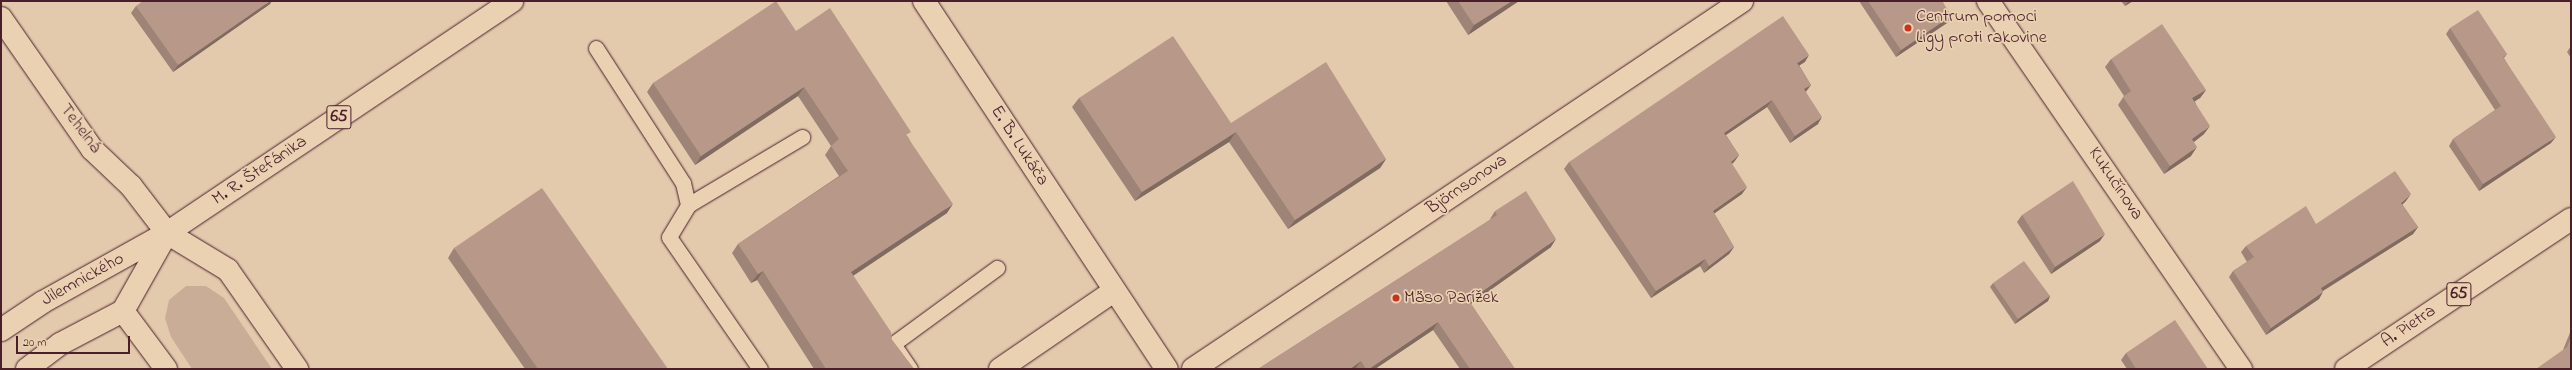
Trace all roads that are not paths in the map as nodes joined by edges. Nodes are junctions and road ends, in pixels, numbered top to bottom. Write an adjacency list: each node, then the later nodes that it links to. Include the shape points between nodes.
1 (512, 1): 10 (street, M. R. Štefánika / 65)
2 (1742, 1): 22 (street, Björnsonova)
3 (1988, 1): 23 (street, Kukučínova)
4 (926, 2): 12 (street, E. B. Lukáča)
5 (1, 18): 10 (street, Tehelná, via 92,149 131,186)
6 (596, 48): 8 (lane, via 683,183)
7 (802, 137): 8 (lane)
8 (688, 205): 18 (lane, via 669,237)
9 (2571, 219): 24 (street, A. Pietra / 65)
10 (167, 233): 13 (street); 14 (street, Jilemnického / 65, via 43,302); 17 (street, via 228,270)
11 (997, 268): 19 (lane, via 893,344)
12 (1114, 290): 20 (street); 21 (street, E. B. Lukáča)
13 (123, 311): 15 (street, via 60,344); 16 (street)
14 (1, 330)
15 (27, 369)
16 (166, 369)
17 (297, 369)
18 (760, 369)
19 (910, 369)
20 (1000, 369)
21 (1167, 369)
22 (1193, 369)
23 (2241, 369)
24 (2346, 369)

